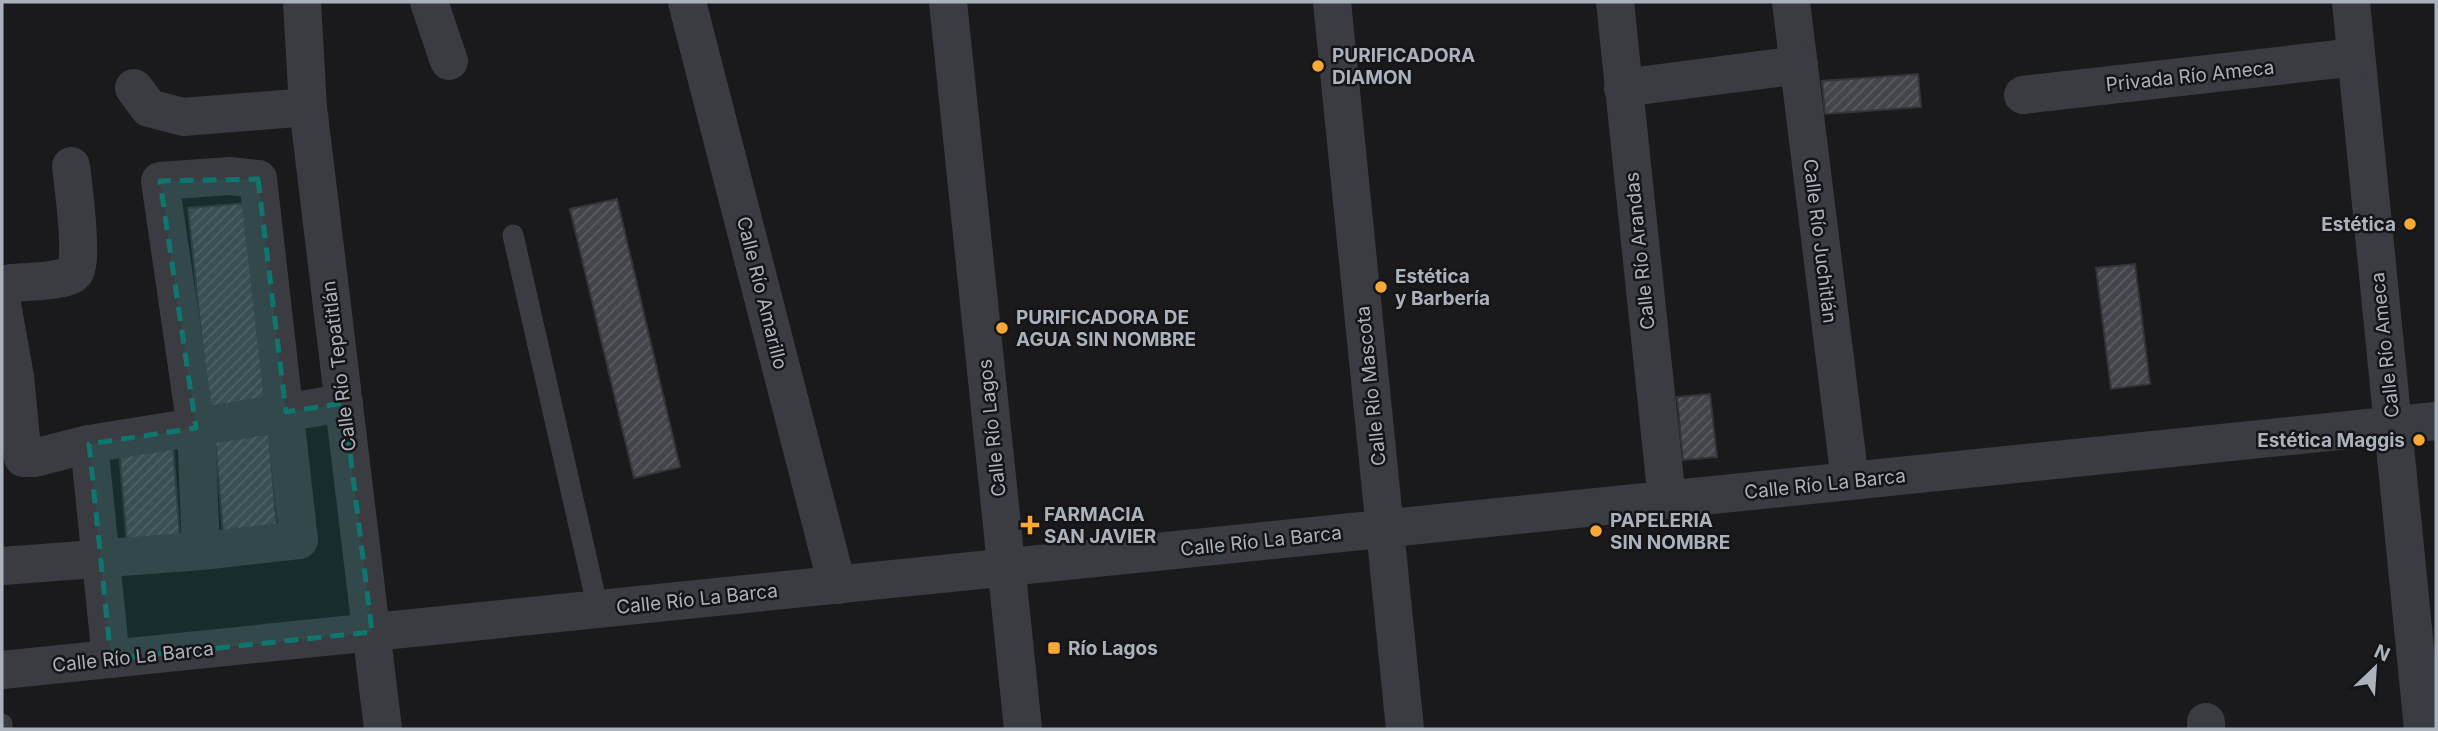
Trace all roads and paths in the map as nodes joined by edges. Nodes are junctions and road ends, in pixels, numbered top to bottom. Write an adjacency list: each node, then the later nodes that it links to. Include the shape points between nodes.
1 (302, 2): 15 (street, Calle Río Tepatitlán)
2 (429, 2): 10 (street)
3 (687, 2): 34 (street, Calle Río Amarillo)
4 (948, 2): 33 (street, Calle Río Lagos)
5 (1332, 2): 29 (street, Calle Río Mascota)
6 (1615, 2): 13 (street, Calle Río Arandas)
7 (1791, 2): 11 (street, Calle Río Juchitlán)
8 (2351, 2): 9 (street, Calle Río Ameca)
9 (2356, 57): 14 (street, Privada Río Ameca); 23 (street, Calle Río Ameca)
10 (449, 61)
11 (1798, 65): 13 (street); 27 (street, Calle Río Juchitlán)
12 (134, 88): 15 (street, via 149,108 183,117)
13 (1623, 88): 28 (street, Calle Río Arandas)
14 (2024, 95)
15 (308, 107): 20 (street, Calle Río Tepatitlán)
16 (71, 166): 18 (street, via 77,269 69,276 10,283)
17 (513, 235): 35 (lane)
18 (2, 291)
19 (2, 304): 26 (street, via 15,377)
20 (344, 402): 21 (street); 36 (street, Calle Río Tepatitlán)
21 (286, 412): 24 (street); 24 (street, via 258,179 230,176 160,181); 30 (street, via 299,540)
22 (2436, 421): 23 (street, Calle Río La Barca)
23 (2392, 426): 27 (street, Calle Río La Barca); 42 (street, Calle Río Ameca)
24 (197, 428): 25 (street); 30 (street)
25 (89, 444): 26 (street); 31 (street)
26 (12, 459)
27 (1850, 481): 28 (street, Calle Río La Barca)
28 (1667, 500): 29 (street, Calle Río La Barca)
29 (1386, 529): 33 (street, Calle Río La Barca); 41 (street, Calle Río Mascota)
30 (201, 551): 31 (street)
31 (102, 558): 32 (street); 37 (street)
32 (2, 566)
33 (1006, 568): 34 (street, Calle Río La Barca); 40 (street, Calle Río Lagos)
34 (837, 585): 35 (street, Calle Río La Barca)
35 (597, 609): 36 (street, Calle Río La Barca)
36 (372, 632): 37 (street, Calle Río La Barca); 39 (street, Calle Río Tepatitlán)
37 (111, 659): 38 (street, Calle Río La Barca)
38 (2, 670)
39 (383, 729)
40 (1023, 729)
41 (1405, 729)
42 (2423, 729)

